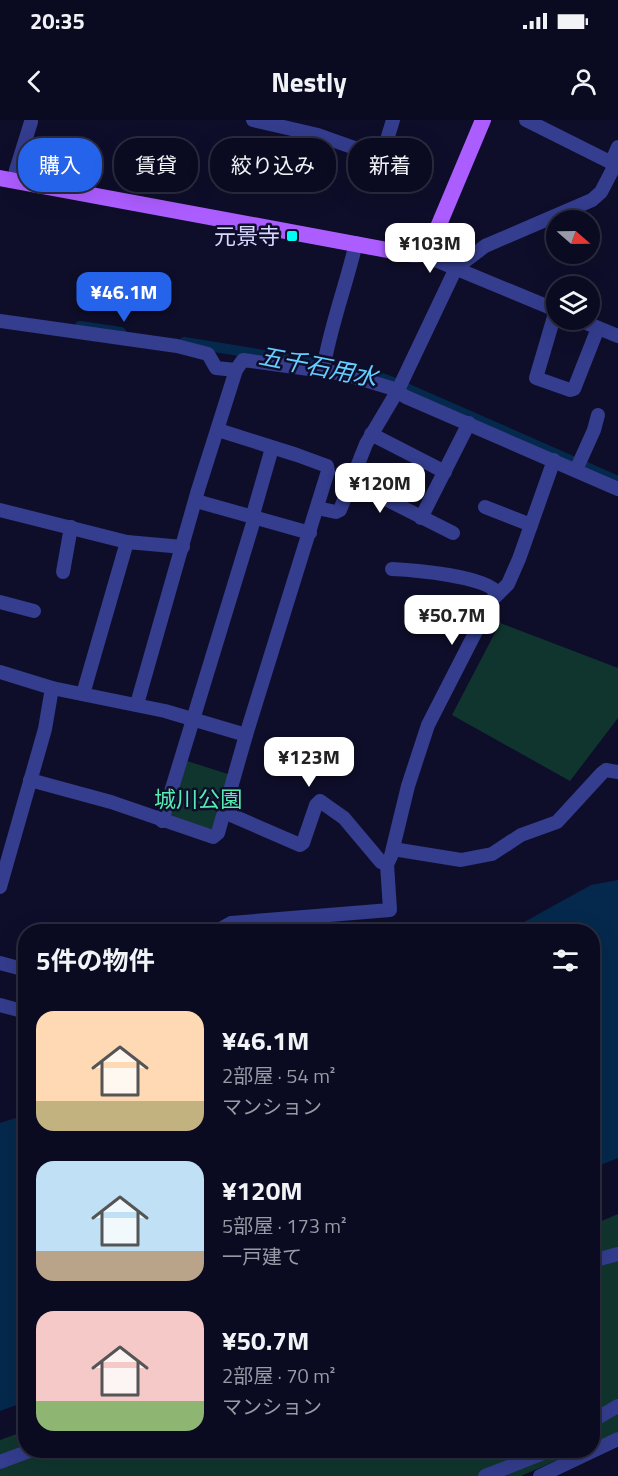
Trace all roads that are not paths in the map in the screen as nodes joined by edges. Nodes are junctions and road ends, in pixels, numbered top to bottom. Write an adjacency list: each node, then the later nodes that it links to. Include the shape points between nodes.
1 (253, 120): 2 (street, via 318,135 380,157)
2 (393, 120)
3 (483, 120): 10 (main road)
4 (526, 120): 7 (street)
5 (31, 122): 8 (street, via 16,170)
6 (618, 147): 7 (street)
7 (614, 165): 11 (street, via 601,192 592,200 485,246)
8 (7, 179): 9 (main road)
9 (356, 243): 10 (main road, via 409,254); 19 (street)
10 (425, 253): 11 (street)
11 (456, 268): 12 (street); 20 (street)
12 (546, 306)
13 (0, 322): 18 (street, via 186,348 208,354 216,368)
14 (600, 329): 17 (street)
15 (550, 330): 16 (street, via 536,378 570,390 574,389)
16 (597, 330)
17 (618, 336)
18 (236, 370): 19 (street, via 246,360); 23 (street)
19 (323, 370): 20 (street, via 364,379)
20 (397, 393): 22 (street); 24 (street)
21 (598, 415): 27 (street)
22 (469, 423): 26 (street); 28 (street)
23 (218, 430): 25 (street); 31 (street)
24 (371, 434): 28 (street); 29 (street)
25 (272, 448): 33 (street, via 327,466); 35 (street)
26 (554, 459): 27 (street); 37 (street)
27 (576, 470): 30 (street)
28 (445, 472): 36 (street)
29 (352, 482): 33 (street, via 338,512); 36 (street)
30 (618, 489)
31 (196, 501): 35 (street); 42 (street)
32 (485, 507): 37 (street)
33 (317, 508): 39 (street)
34 (0, 510): 38 (street)
35 (254, 517): 39 (street); 52 (street)
36 (421, 518): 40 (street)
37 (531, 525): 45 (street, via 508,584)
38 (71, 527): 41 (street); 44 (street)
39 (310, 533): 53 (street)
40 (453, 533)
41 (127, 542): 42 (street); 50 (street)
42 (183, 548): 51 (street)
43 (392, 569): 45 (street, via 442,573 490,587)
44 (63, 572)
45 (497, 593): 59 (street, via 429,725 410,778)
46 (0, 602): 47 (street)
47 (34, 611)
48 (0, 672): 49 (street)
49 (52, 688): 50 (street); 55 (street)
50 (83, 694): 51 (street)
51 (137, 704): 52 (street)
52 (193, 719): 53 (street); 57 (street)
53 (246, 735): 56 (street)
54 (618, 772): 59 (street, via 602,773 557,822 521,835 492,854 461,860)
55 (30, 780): 57 (street); 58 (street)
56 (224, 812): 57 (street, via 213,837); 60 (street, via 300,845 321,801 345,818 381,862)
57 (162, 820)
58 (6, 836): 61 (street)
59 (393, 849): 60 (street)
60 (387, 864): 62 (street, via 392,908 387,912)
61 (0, 887)
62 (229, 924)
63 (0, 963): 64 (street)
64 (18, 968)
65 (0, 1005): 66 (street)
66 (18, 1010)
67 (618, 1254): 68 (street)
68 (600, 1259)
69 (618, 1407): 70 (street)
70 (600, 1417)
71 (618, 1439): 72 (street)
72 (600, 1448)
73 (18, 1455): 76 (street)
74 (531, 1458): 77 (street)
75 (578, 1458): 78 (street)
76 (0, 1462)
77 (485, 1476)
78 (540, 1476)

